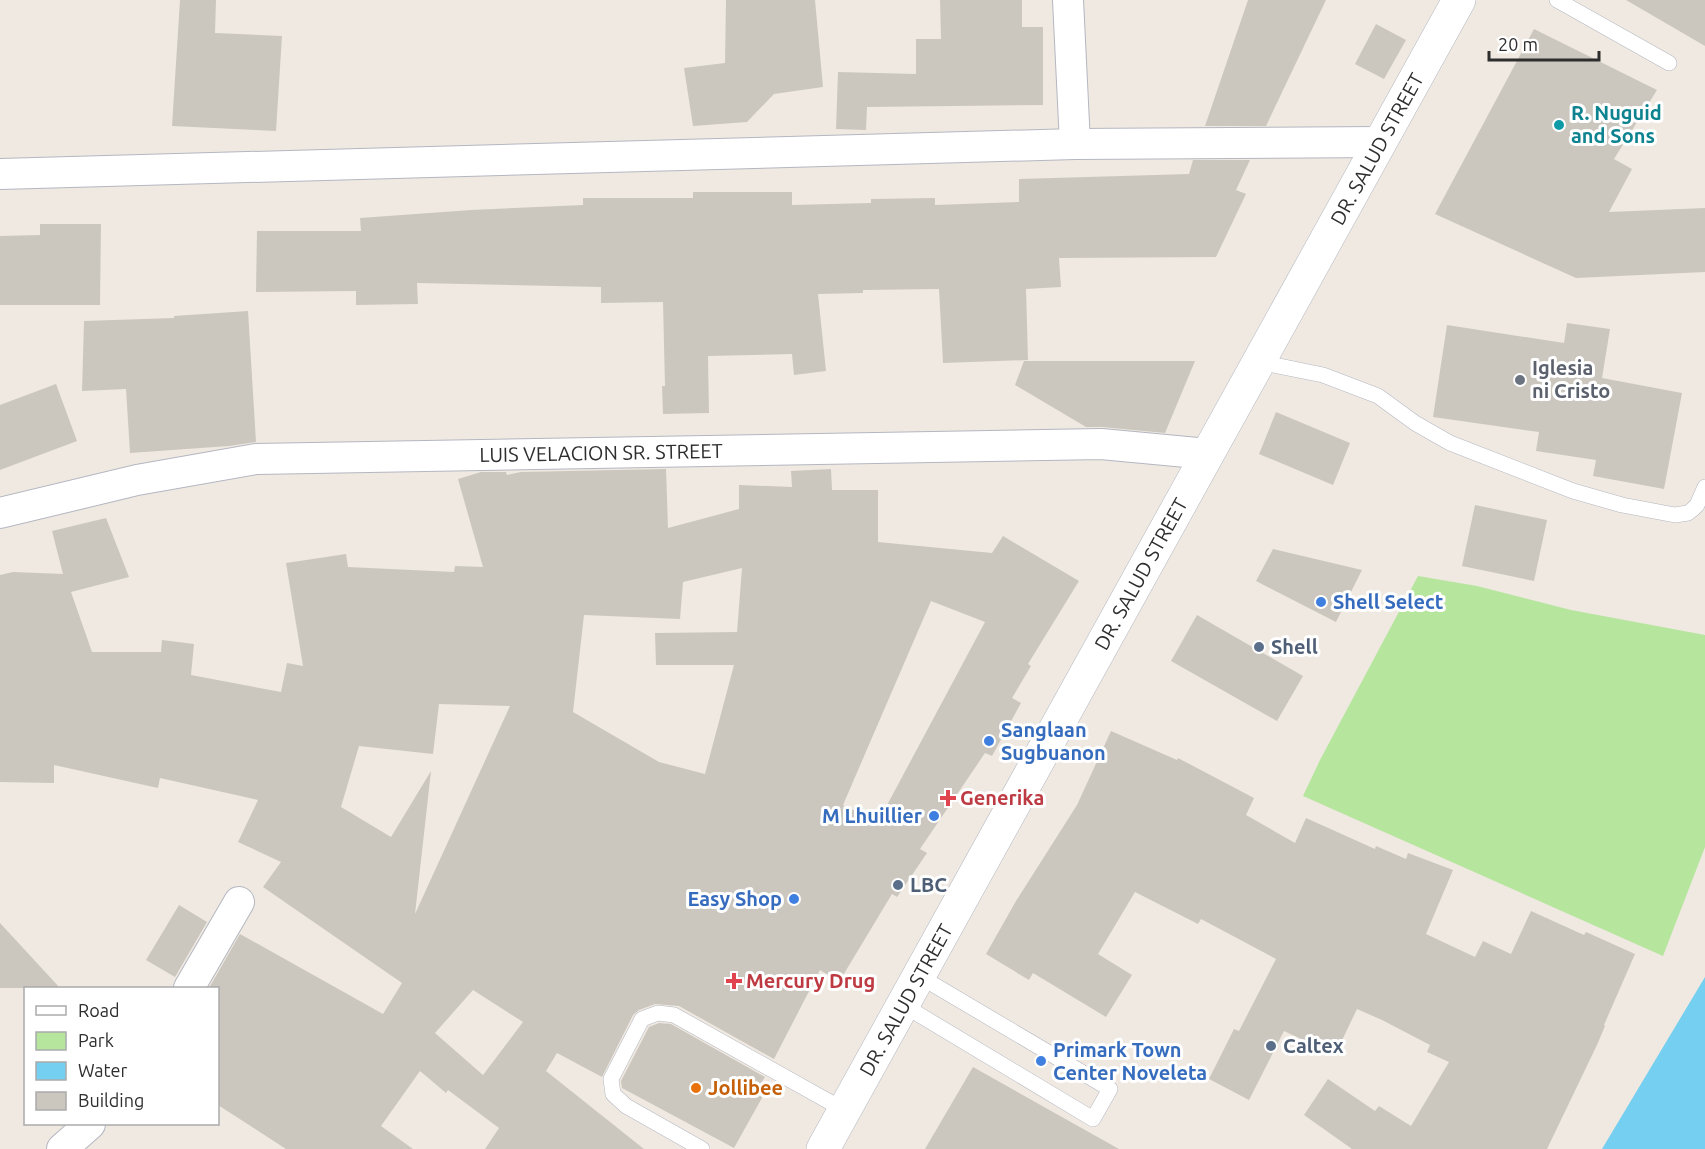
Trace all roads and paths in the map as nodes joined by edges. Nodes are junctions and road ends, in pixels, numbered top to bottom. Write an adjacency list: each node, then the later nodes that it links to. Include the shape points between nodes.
1 (1068, 0): 6 (street)
2 (1460, 0): 5 (main road, DR. SALUD STREET)
3 (1557, 0): 4 (lane)
4 (1669, 63)
5 (1381, 142): 6 (street); 8 (main road, DR. SALUD STREET)
6 (1075, 144): 7 (street)
7 (0, 174)
8 (1259, 362): 9 (main road, DR. SALUD STREET); 10 (lane, via 1323,375 1378,396 1450,443 1573,491 1622,505 1688,513 1697,505)
9 (1208, 454): 11 (street, LUIS VELACION SR. STREET, via 1101,444 256,459 137,480); 13 (main road, DR. SALUD STREET)
10 (1705, 487)
11 (0, 513)
12 (239, 902): 14 (street)
13 (919, 976): 15 (main road, DR. SALUD STREET); 15 (lane, via 1110,1089 1093,1119)
14 (190, 987)
15 (903, 1005): 16 (main road, DR. SALUD STREET)
16 (844, 1110): 19 (lane, via 674,1015 658,1013 642,1019 611,1079 613,1094 626,1106); 20 (main road, DR. SALUD STREET)
17 (89, 1125): 18 (street)
18 (62, 1149)
19 (702, 1149)
20 (823, 1149)

